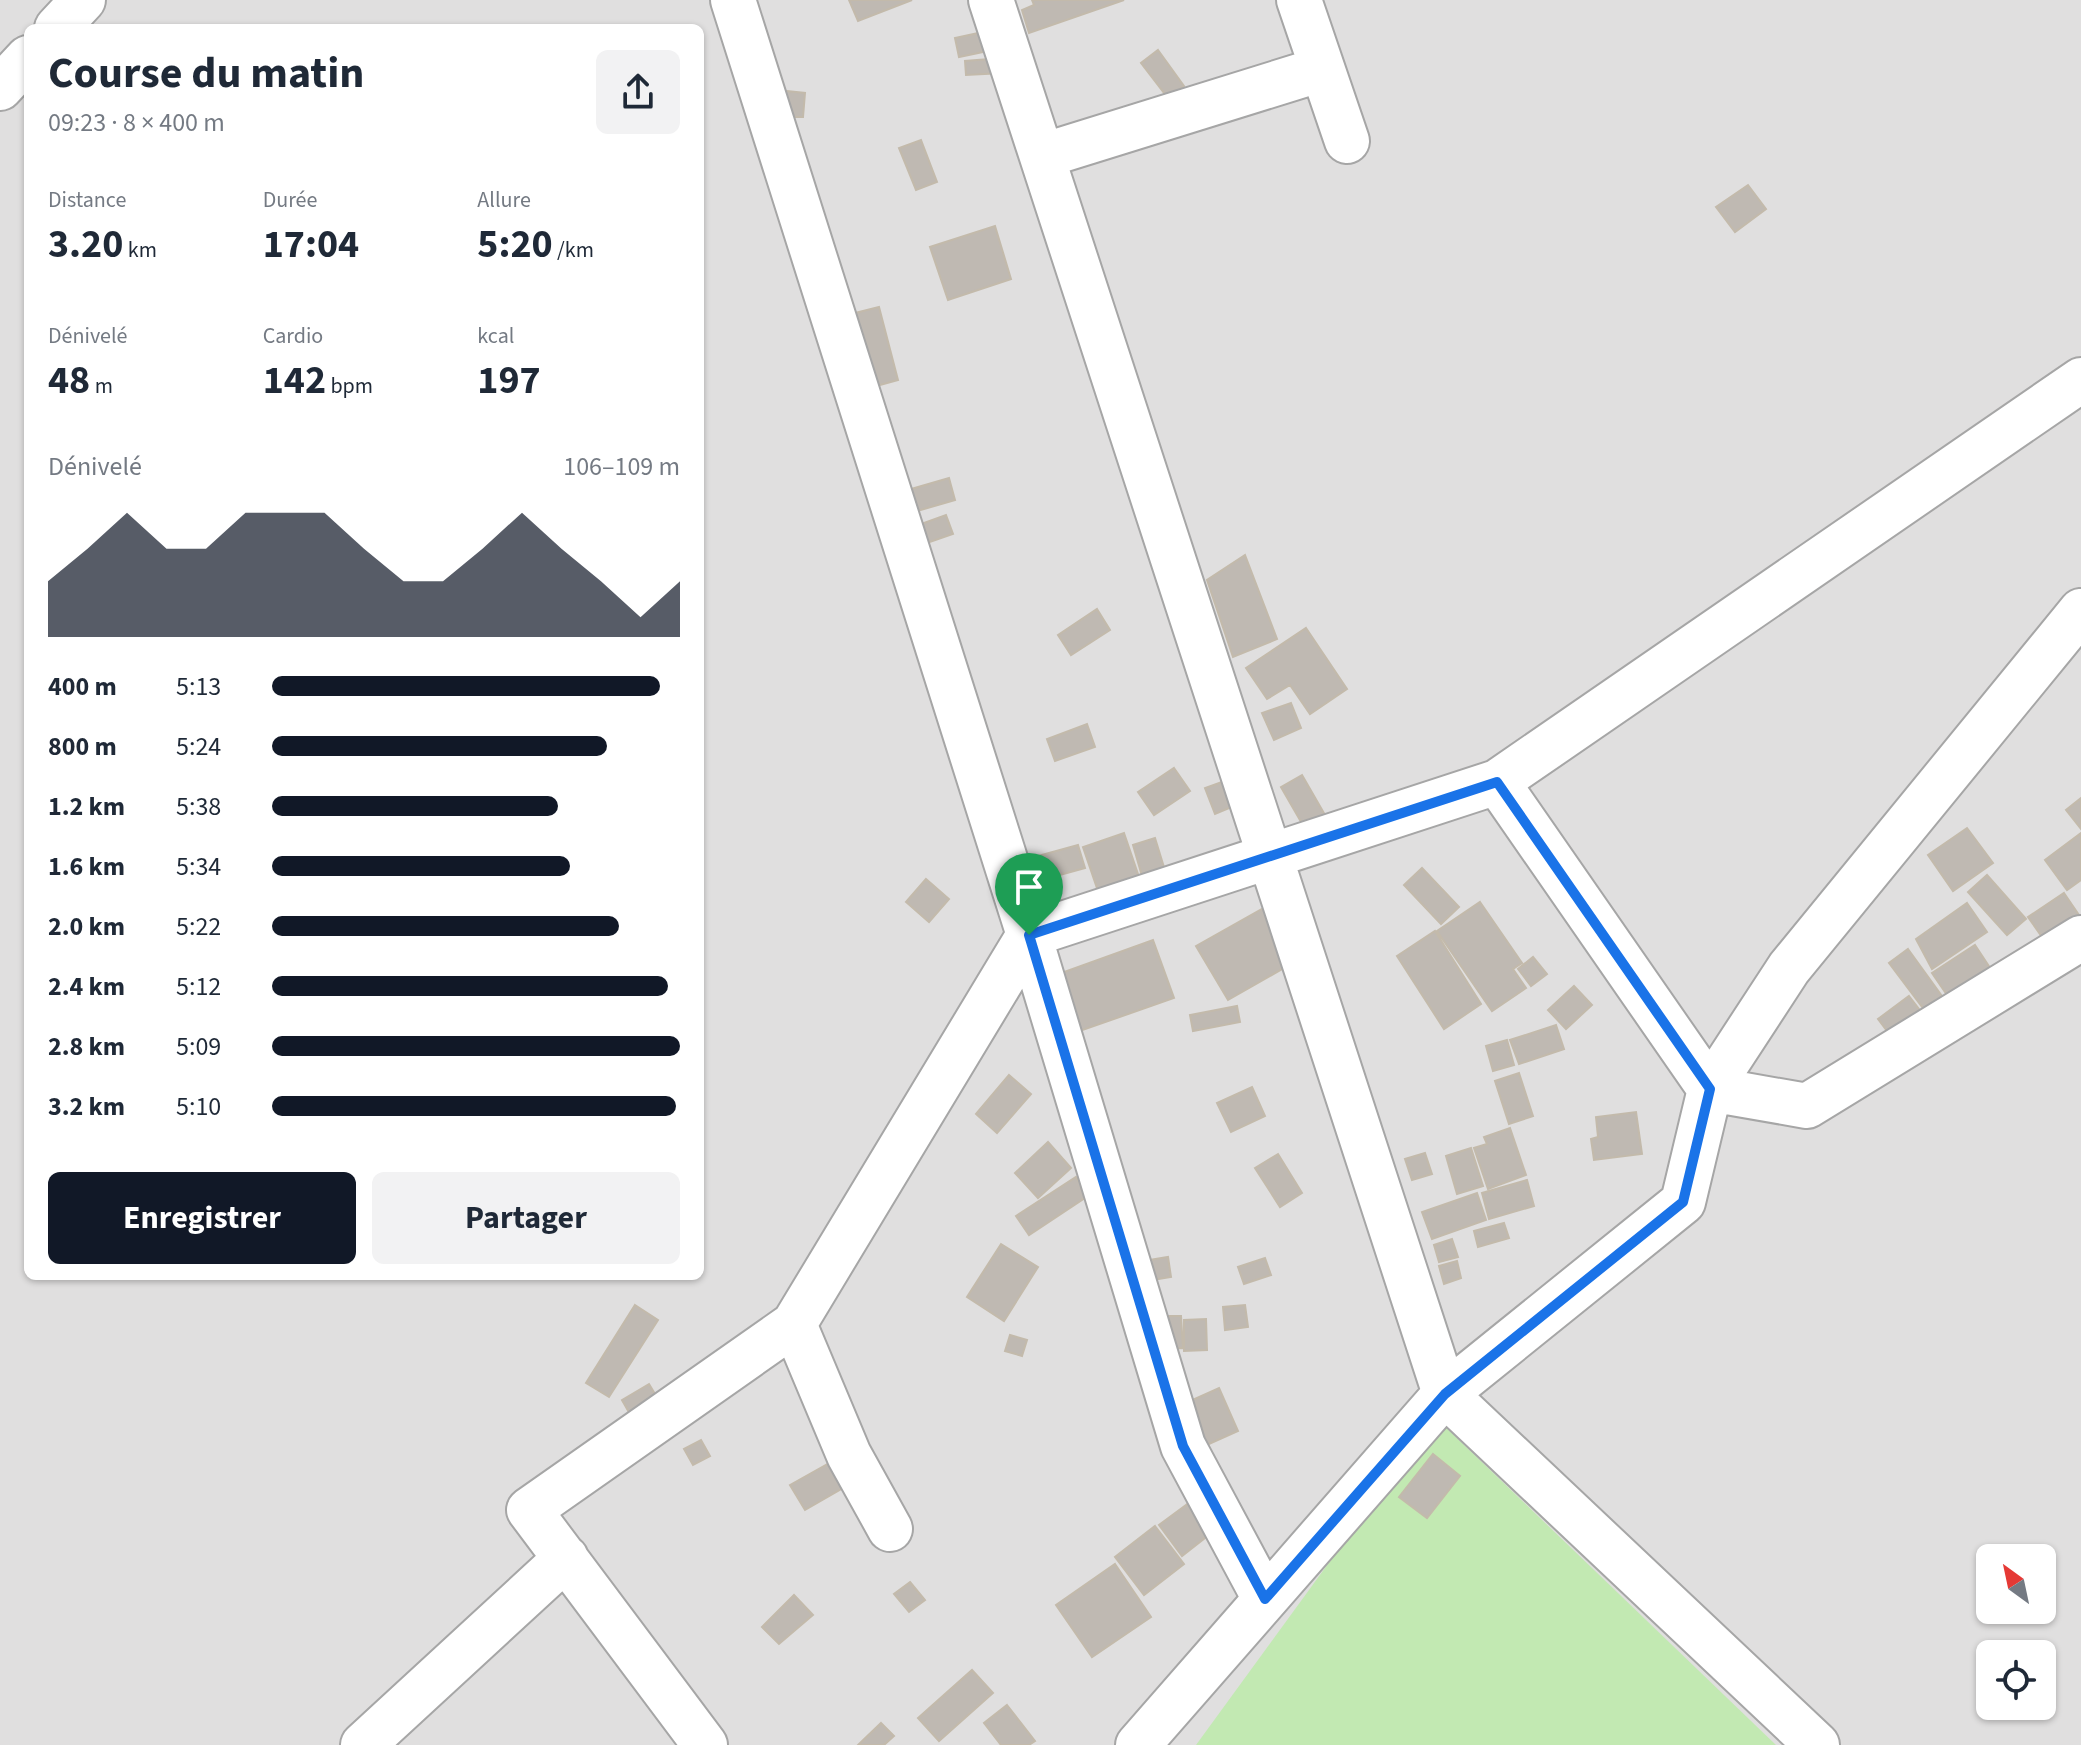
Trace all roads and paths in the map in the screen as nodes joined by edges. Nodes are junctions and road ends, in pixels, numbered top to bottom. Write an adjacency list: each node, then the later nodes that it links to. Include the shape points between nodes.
1 (83, 0): 5 (street)
2 (733, 0): 15 (street)
3 (991, 0): 10 (street)
4 (1299, 0): 7 (street)
5 (61, 24)
6 (24, 62): 8 (street)
7 (1322, 69): 9 (street); 10 (street)
8 (0, 88)
9 (1347, 141)
10 (1042, 156): 14 (street)
11 (2081, 380): 13 (street)
12 (2081, 611): 17 (street, via 1789,968)
13 (1497, 782): 14 (street); 17 (street)
14 (1271, 859): 15 (street); 19 (street)
15 (1029, 935): 18 (street); 22 (street, via 1183,1446)
16 (2081, 938): 17 (street, via 1807,1106)
17 (1710, 1089): 19 (street, via 1683,1202)
18 (794, 1324): 20 (street, via 849,1455); 21 (street, via 529,1510)
19 (1445, 1394): 22 (street); 26 (street)
20 (890, 1529)
21 (566, 1558): 23 (street); 24 (street)
22 (1265, 1599): 25 (street)
23 (363, 1745)
24 (705, 1745)
25 (1138, 1745)
26 (1817, 1745)

